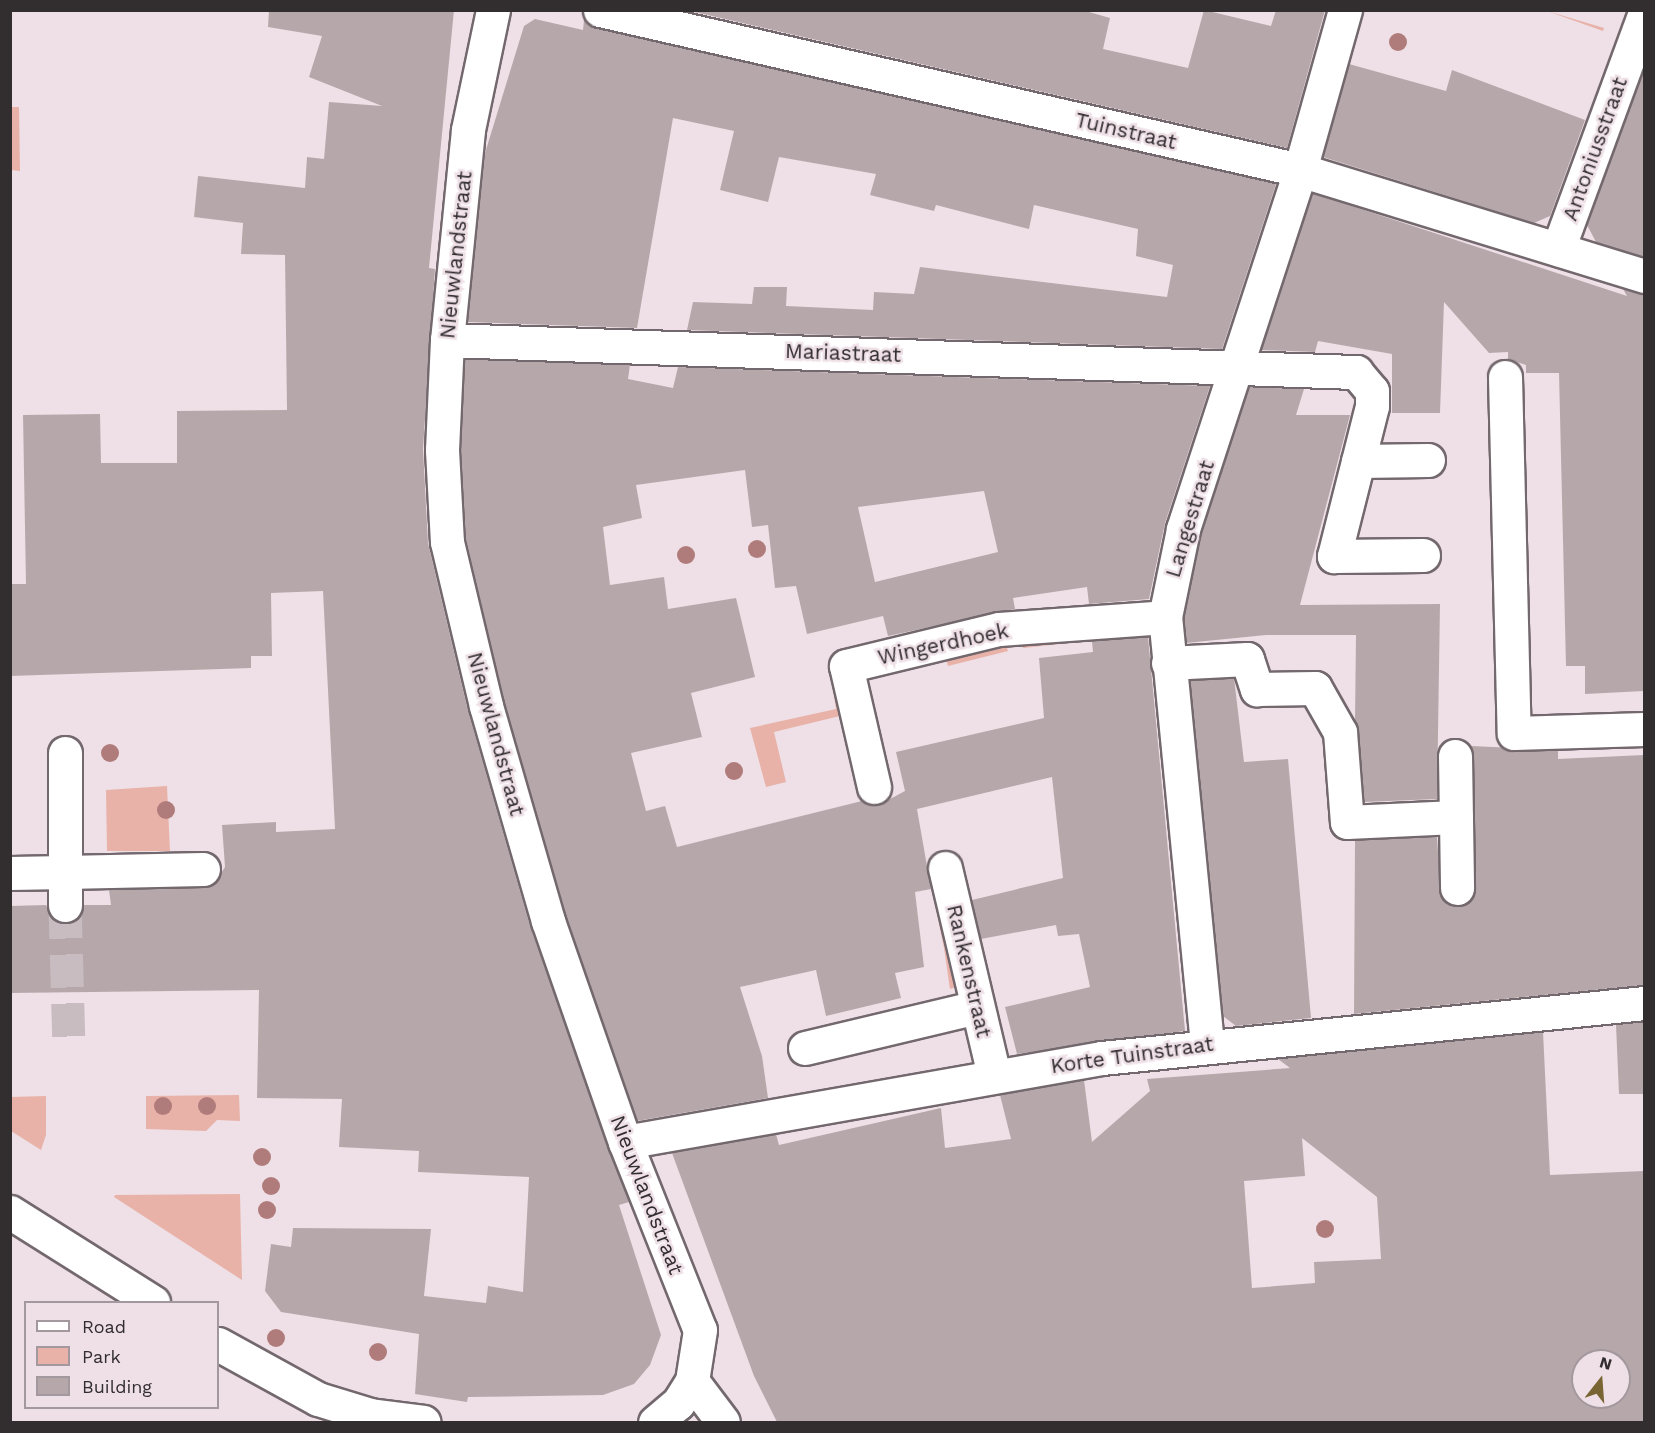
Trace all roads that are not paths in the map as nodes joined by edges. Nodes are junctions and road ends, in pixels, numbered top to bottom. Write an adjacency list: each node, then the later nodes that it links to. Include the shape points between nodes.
1 (493, 10): 8 (street, Nieuwlandstraat, via 468,130)
2 (600, 10): 5 (street, Tuinstraat)
3 (1345, 10): 5 (street, Langestraat)
4 (1644, 15): 6 (street, Antoniusstraat)
5 (1300, 170): 6 (street, Tuinstraat); 9 (street, Langestraat)
6 (1558, 249): 7 (street, Tuinstraat)
7 (1644, 276)
8 (447, 340): 9 (street, Mariastraat); 32 (street, Nieuwlandstraat, via 442,450 447,542 486,706 549,921)
9 (1239, 366): 12 (street, Mariastraat, via 1335,368 1367,380 1372,406); 14 (street, Langestraat, via 1183,530)
10 (1505, 377): 16 (street, via 1514,733)
11 (1428, 460): 12 (street)
12 (1358, 461): 13 (street, via 1334,556)
13 (1423, 555)
14 (1165, 616): 15 (street, Langestraat); 19 (street, Wingerdhoek, via 999,629 846,666)
15 (1168, 663): 20 (street, via 1247,659 1257,688 1315,688 1340,732 1347,822); 29 (street, Langestraat)
16 (1644, 729)
17 (64, 753): 23 (street)
18 (1455, 756): 20 (street)
19 (874, 787)
20 (1456, 817): 25 (street)
21 (945, 868): 28 (street, Rankenstraat)
22 (203, 869): 23 (street)
23 (65, 872): 24 (street); 26 (street)
24 (10, 873)
25 (1457, 888)
26 (65, 905)
27 (1644, 1003): 29 (street, Korte Tuinstraat)
28 (977, 1007): 30 (street); 31 (street, Rankenstraat)
29 (1207, 1044): 31 (street, Korte Tuinstraat)
30 (805, 1048)
31 (994, 1075): 32 (street, Korte Tuinstraat)
32 (625, 1143): 36 (street, Nieuwlandstraat, via 700,1329)
33 (10, 1212): 34 (street)
34 (151, 1301)
35 (220, 1345): 37 (street, via 318,1399 370,1415)
36 (692, 1381): 38 (street, Nieuwlandstraat); 39 (street)
37 (424, 1422)
38 (657, 1422)
39 (723, 1422)

